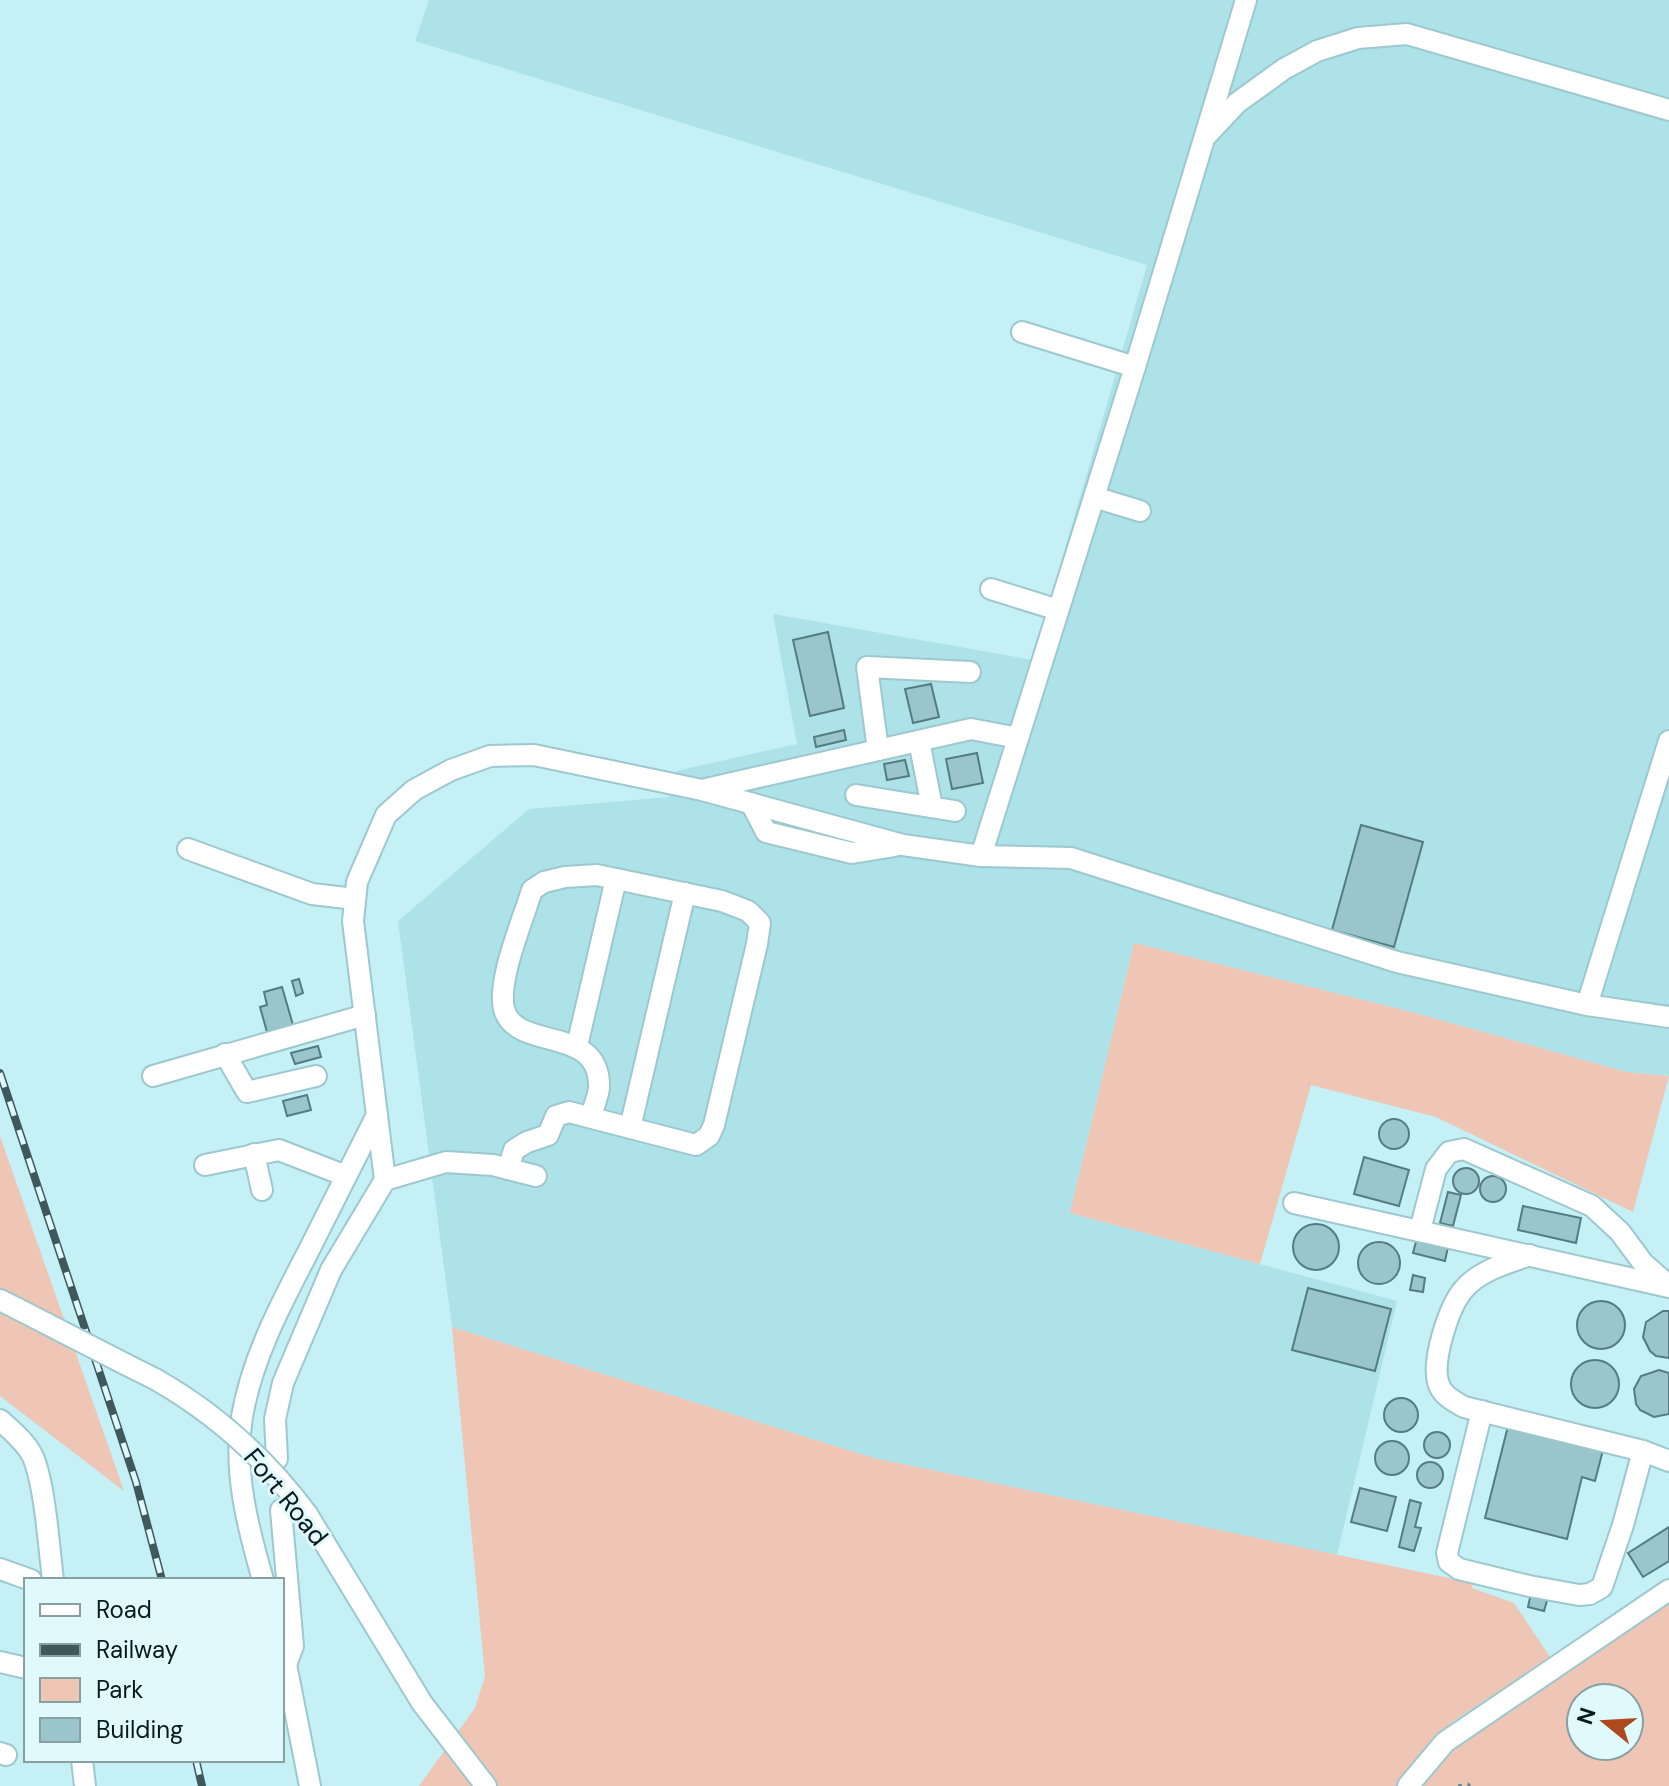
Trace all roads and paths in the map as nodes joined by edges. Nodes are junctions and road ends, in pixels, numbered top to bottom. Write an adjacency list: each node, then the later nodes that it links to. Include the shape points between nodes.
1 (1246, 0): 3 (street)
2 (1669, 110): 3 (street, via 1407,34 1358,38 1317,51 1237,103)
3 (1203, 140): 5 (street)
4 (1022, 332): 5 (street)
5 (1135, 367): 6 (street)
6 (1094, 497): 7 (street); 9 (street)
7 (1140, 511)
8 (991, 589): 9 (street)
9 (1058, 610): 11 (street)
10 (970, 672): 14 (street, via 867,667)
11 (1018, 738): 12 (street, via 971,729); 20 (street)
12 (919, 741): 14 (street); 17 (street)
13 (1669, 741): 24 (street)
14 (878, 750): 15 (street)
15 (702, 790): 20 (street, via 903,845); 23 (street, via 534,755 490,756 414,790 386,815 357,882)
16 (856, 795): 17 (street)
17 (932, 807): 18 (street)
18 (955, 811)
19 (188, 849): 23 (street, via 312,894)
20 (981, 856): 24 (street, via 1071,858 1397,962)
21 (616, 879): 22 (street); 27 (street); 27 (street, via 565,877 532,890 503,986 511,1024)
22 (685, 893): 33 (street); 33 (street, via 748,911 760,923 757,944 709,1136 696,1145)
23 (355, 899): 25 (street)
24 (1587, 1005): 26 (street)
25 (365, 1015): 28 (street); 31 (street)
26 (1669, 1017)
27 (577, 1046): 32 (street, via 595,1067 599,1088)
28 (225, 1054): 29 (street); 30 (street, via 247,1092)
29 (153, 1076)
30 (316, 1076)
31 (377, 1115): 37 (street); 39 (street)
32 (591, 1117): 33 (street); 36 (street, via 569,1112 556,1116 548,1135 514,1150)
33 (630, 1128)
34 (254, 1154): 35 (street); 37 (street, via 288,1151); 40 (street)
35 (205, 1165)
36 (508, 1169): 38 (street); 39 (street, via 446,1162)
37 (346, 1176): 55 (street, via 256,1362 242,1418 240,1481)
38 (536, 1176)
39 (385, 1180): 49 (street, via 331,1270 283,1383 276,1411)
40 (262, 1190)
41 (1294, 1203): 42 (street)
42 (1420, 1230): 43 (street); 44 (street, via 1436,1169 1449,1152 1464,1149 1592,1206)
43 (1530, 1255): 44 (street); 46 (street, via 1492,1269 1465,1287 1450,1312 1438,1383 1448,1397)
44 (1669, 1287)
45 (9, 1304): 63 (street, Fort Road, bridge, via 201,1408 277,1477 307,1514 422,1703)
46 (1482, 1411): 48 (street); 48 (street, via 1447,1553 1459,1569 1483,1575 1562,1593 1590,1594 1602,1587)
47 (0, 1420): 54 (street, via 33,1456)
48 (1643, 1451): 50 (street)
49 (277, 1459)
50 (1669, 1461)
51 (281, 1510): 57 (street, via 293,1646)
52 (0, 1569): 53 (street)
53 (25, 1578)
54 (53, 1578)
55 (262, 1578)
56 (1669, 1590): 64 (street, via 1445,1742)
57 (284, 1653): 62 (street)
58 (0, 1662): 59 (street)
59 (24, 1668)
60 (82, 1762): 61 (street)
61 (85, 1786)
62 (310, 1786)
63 (486, 1786)
64 (1408, 1786)
65 (1458, 1786): 66 (path)
66 (1470, 1786)

